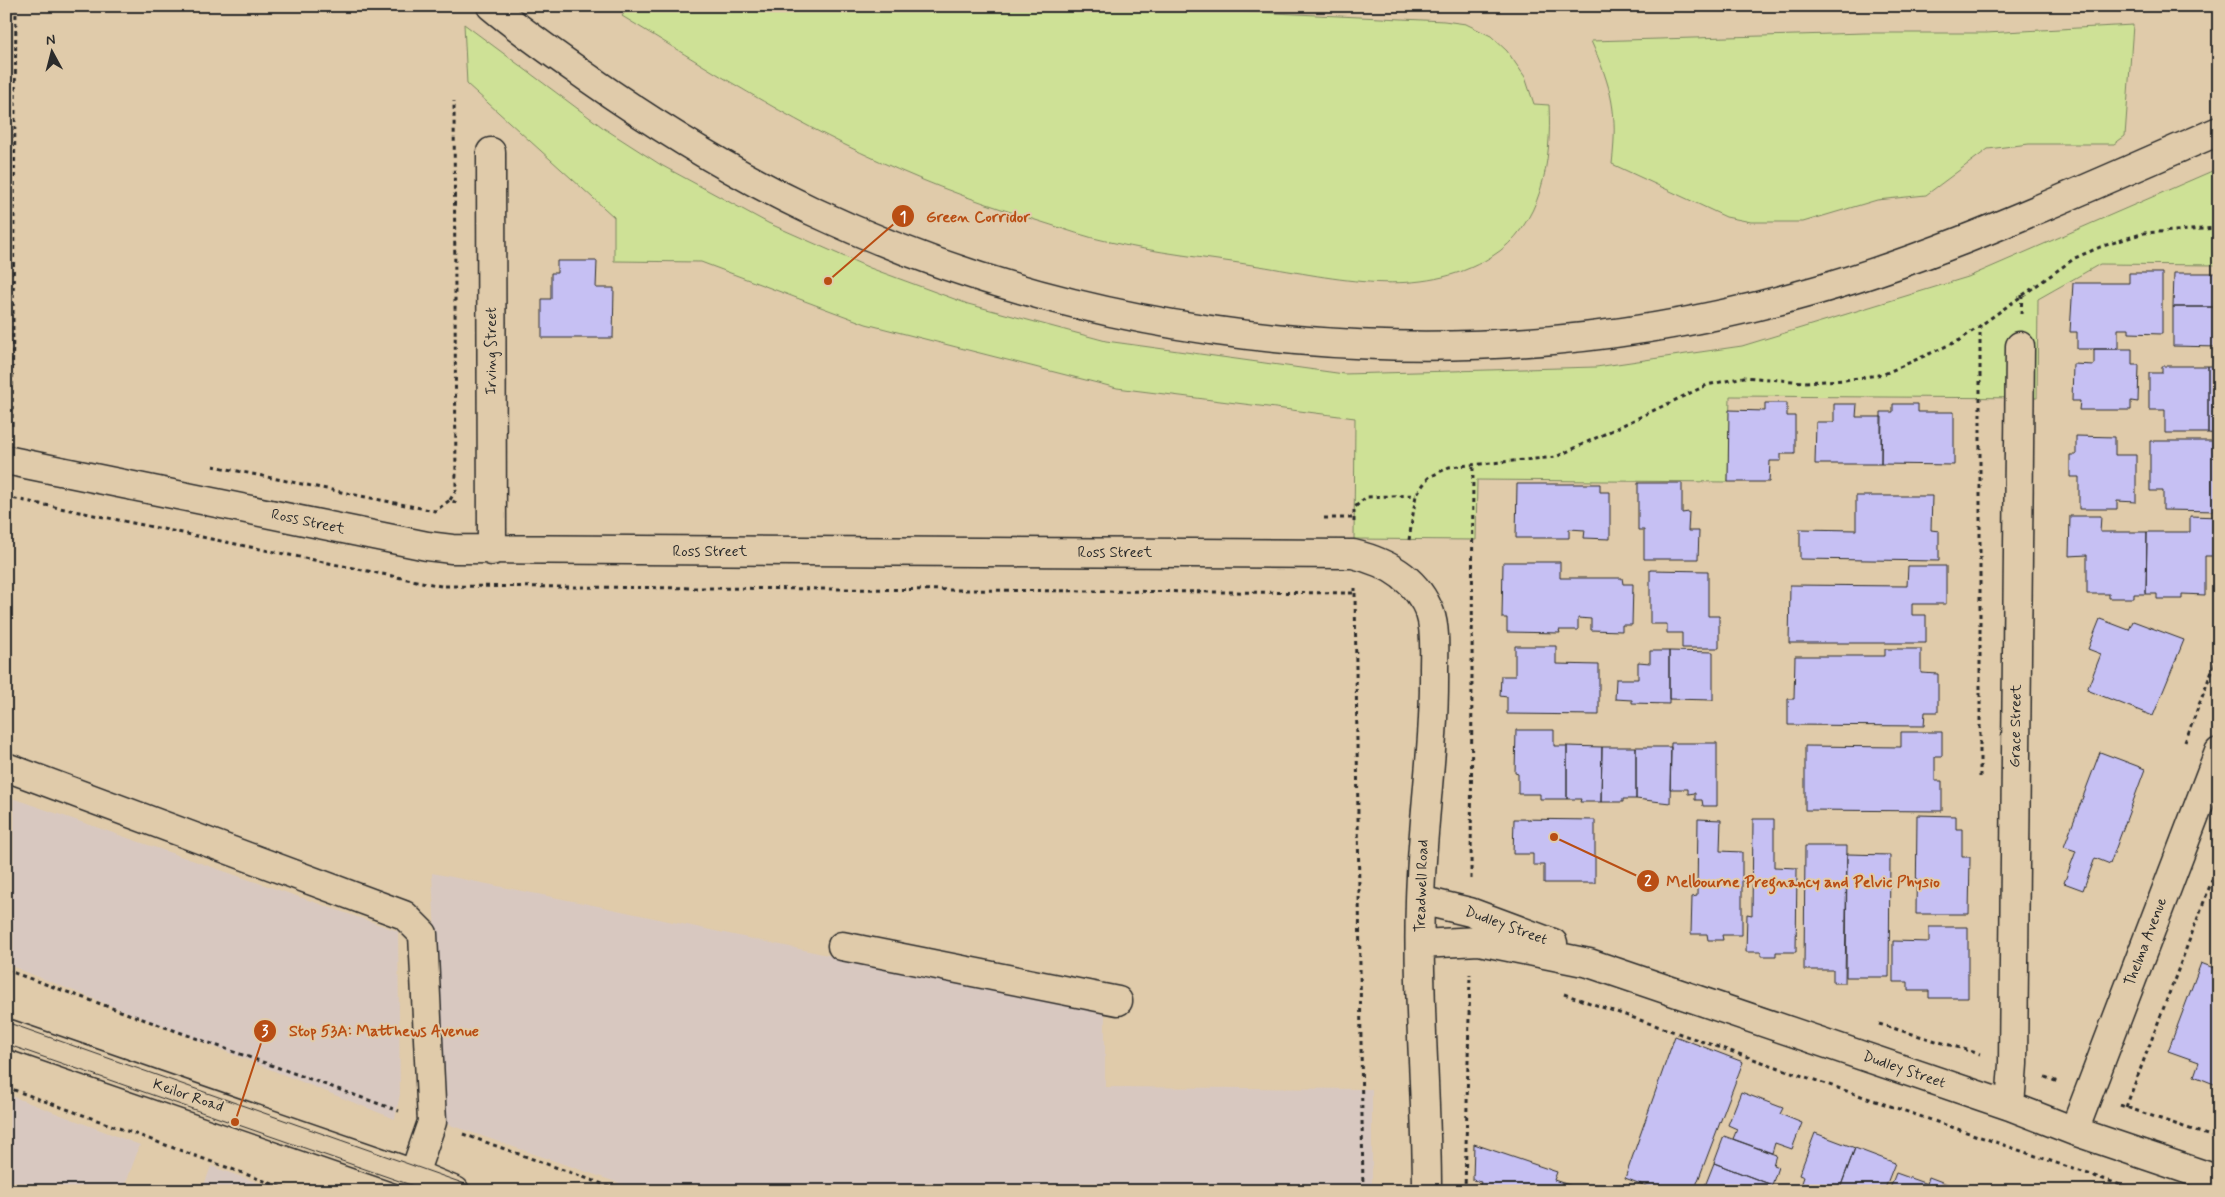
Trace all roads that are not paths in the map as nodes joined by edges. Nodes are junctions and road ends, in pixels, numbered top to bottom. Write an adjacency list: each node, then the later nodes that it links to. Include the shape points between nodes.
1 (490, 6): 2 (main road, via 629,107 707,156 810,210 926,258 1010,285 1127,316 1253,336 1316,342 1454,345 1526,342 1603,335 1734,312 1865,276)
2 (2219, 131)
3 (491, 152): 6 (main road, Irving Street)
4 (2020, 346): 16 (main road, Grace Street)
5 (6, 460): 6 (main road, Ross Street, via 427,546)
6 (492, 551): 7 (main road, Ross Street, via 1353,554 1390,567)
7 (1414, 586): 10 (main road, Treadwell Road, via 1431,615 1434,635 1434,703)
8 (2219, 752): 17 (main road, Thelma Avenue)
9 (6, 767): 18 (main road, via 404,915 423,934 432,1122)
10 (1420, 900): 11 (main road, Treadwell Road); 13 (main road, Dudley Street, via 1470,912 1562,946)
11 (1420, 944): 13 (main road, Dudley Street, via 1479,941); 21 (main road, Treadwell Road)
12 (842, 946): 14 (main road)
13 (1589, 963): 16 (main road, Dudley Street)
14 (1118, 1000)
15 (6, 1033): 18 (main road, Keilor Road)
16 (2010, 1106): 17 (main road, Dudley Street)
17 (2074, 1131): 19 (main road, Dudley Street)
18 (414, 1174): 20 (main road, Keilor Road)
19 (2219, 1180)
20 (455, 1191)
21 (1427, 1191)

